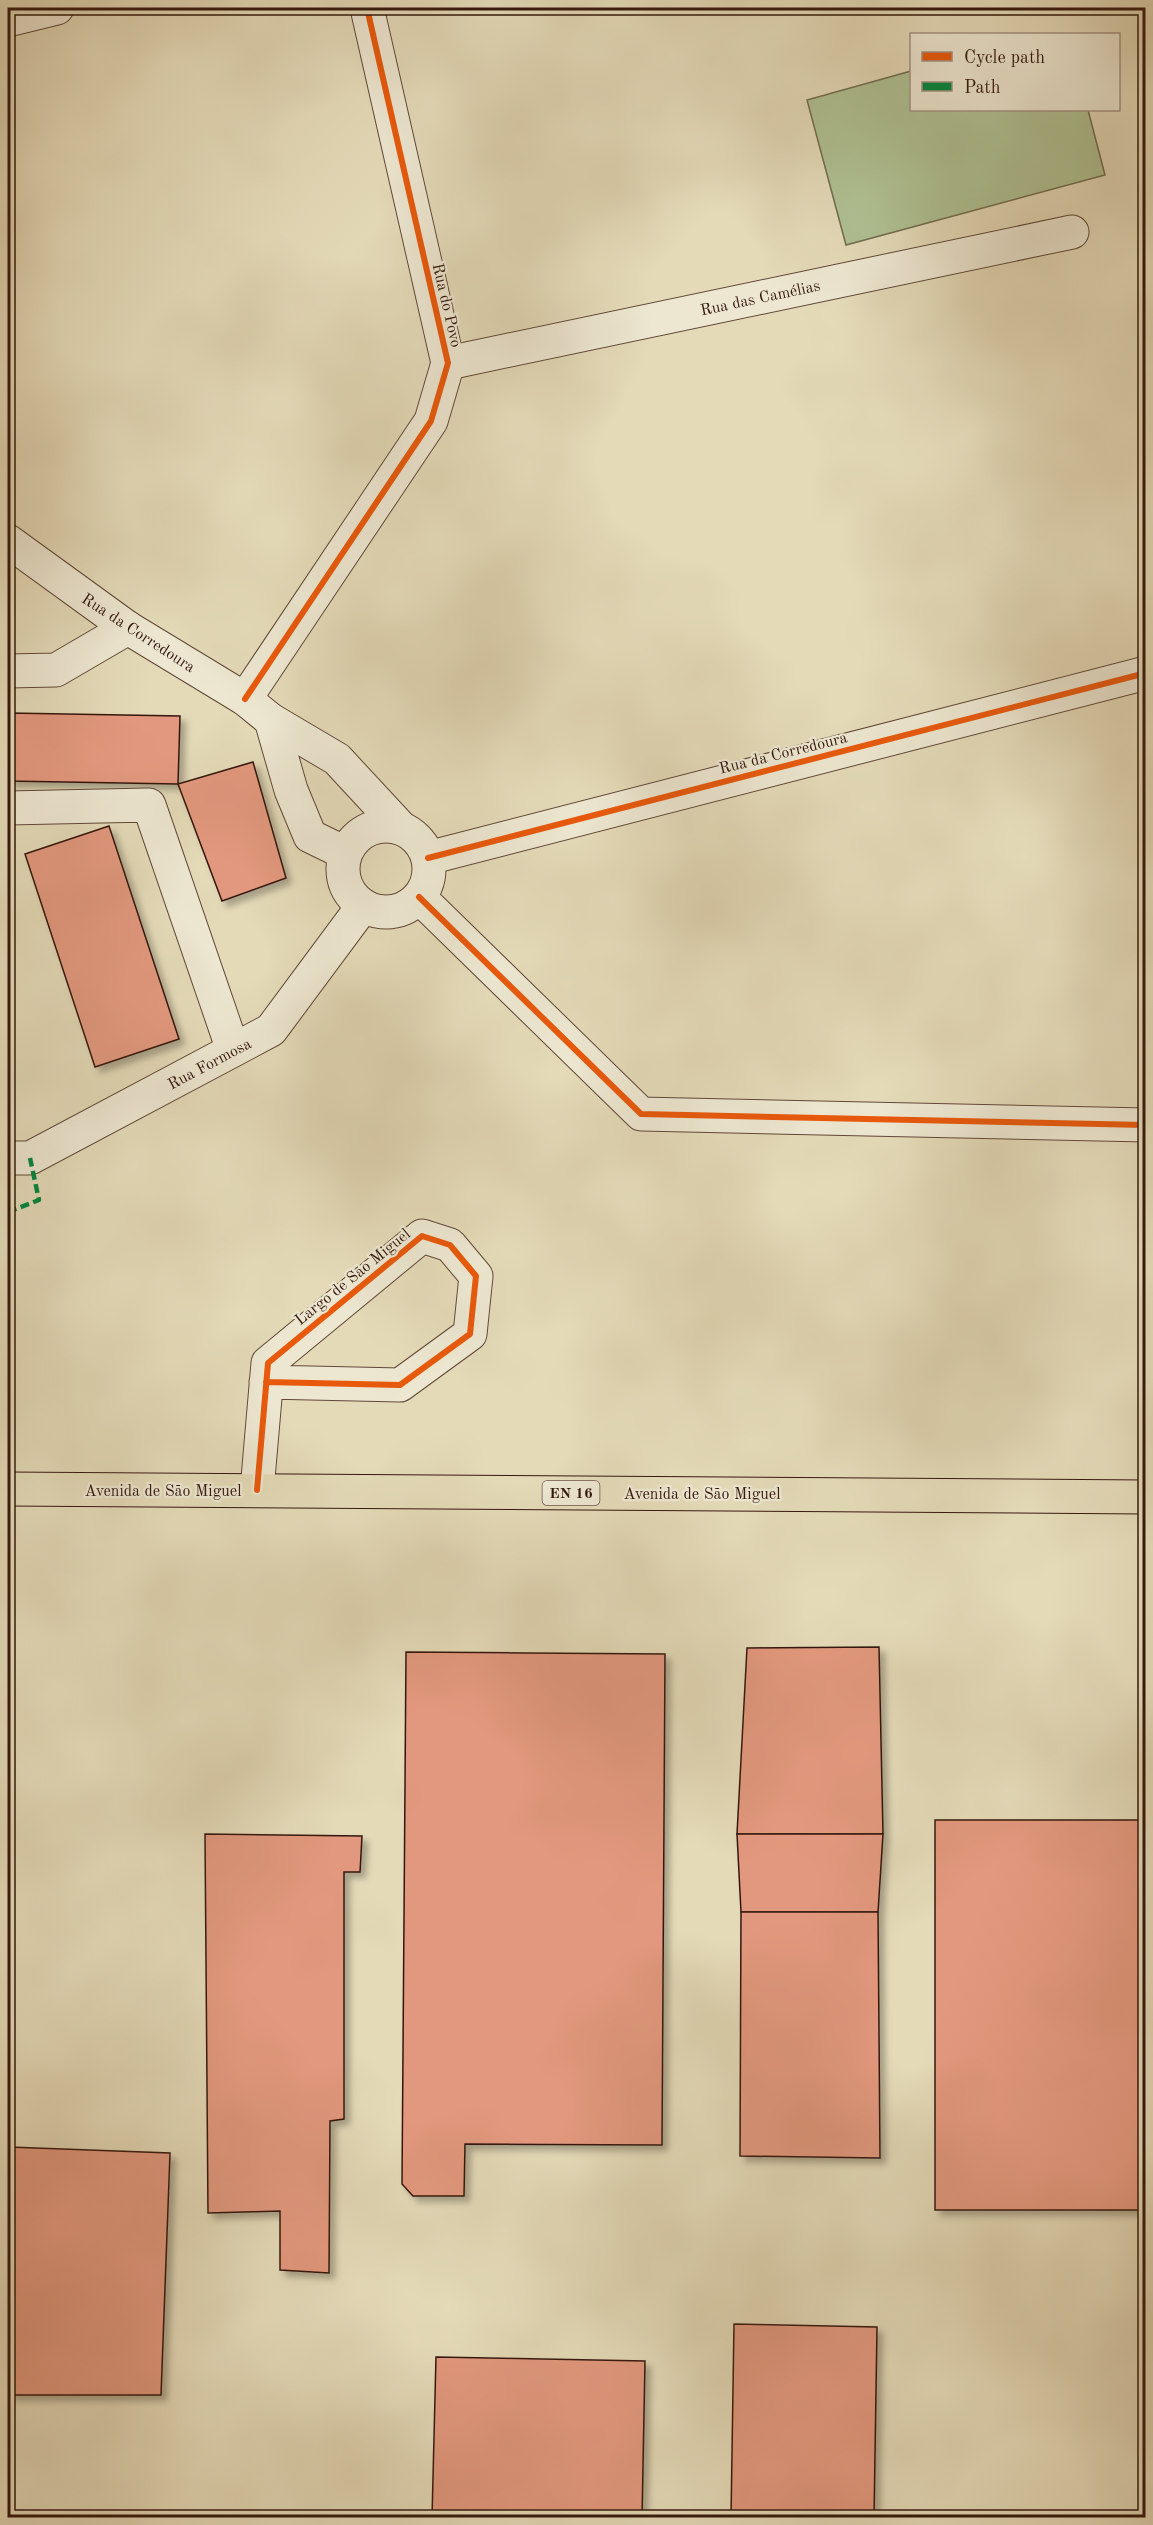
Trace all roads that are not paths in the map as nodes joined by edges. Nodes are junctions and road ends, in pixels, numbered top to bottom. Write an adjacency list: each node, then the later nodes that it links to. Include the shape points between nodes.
1 (57, 8): 3 (street)
2 (367, 8): 5 (street, Rua do Povo)
3 (8, 20)
4 (1072, 232): 5 (street, Rua das Camélias)
5 (448, 363): 10 (street, Rua do Povo, via 431,421)
6 (8, 541): 7 (street, Rua da Corredoura)
7 (128, 628): 8 (street, via 56,670); 10 (street, Rua da Corredoura)
8 (8, 671)
9 (1146, 673): 15 (street, Rua da Corredoura)
10 (245, 699): 11 (street, Rua da Corredoura)
11 (271, 720): 13 (street, Rua da Corredoura, via 337,759); 14 (street, via 291,790 310,836)
12 (8, 808): 18 (street, via 149,805)
13 (401, 828): 14 (street, via 374,826 352,841); 15 (street, Rua da Corredoura, via 414,834)
14 (345, 853): 17 (street, via 345,883)
15 (428, 858): 16 (street, via 426,885)
16 (419, 897): 17 (street, via 399,911); 19 (street, via 641,1114)
17 (363, 906): 18 (street, Rua Formosa, via 271,1030)
18 (233, 1050): 20 (street, Rua Formosa, via 30,1158)
19 (1146, 1125)
20 (8, 1158)
21 (266, 1382): 21 (street, Largo de São Miguel, via 268,1363 422,1236 450,1245 476,1276 470,1334 400,1385); 23 (street, Largo de São Miguel)
22 (8, 1489): 23 (main road, Avenida de São Miguel / EN 16)
23 (257, 1490): 24 (main road, Avenida de São Miguel / EN 16)
24 (1146, 1497)

